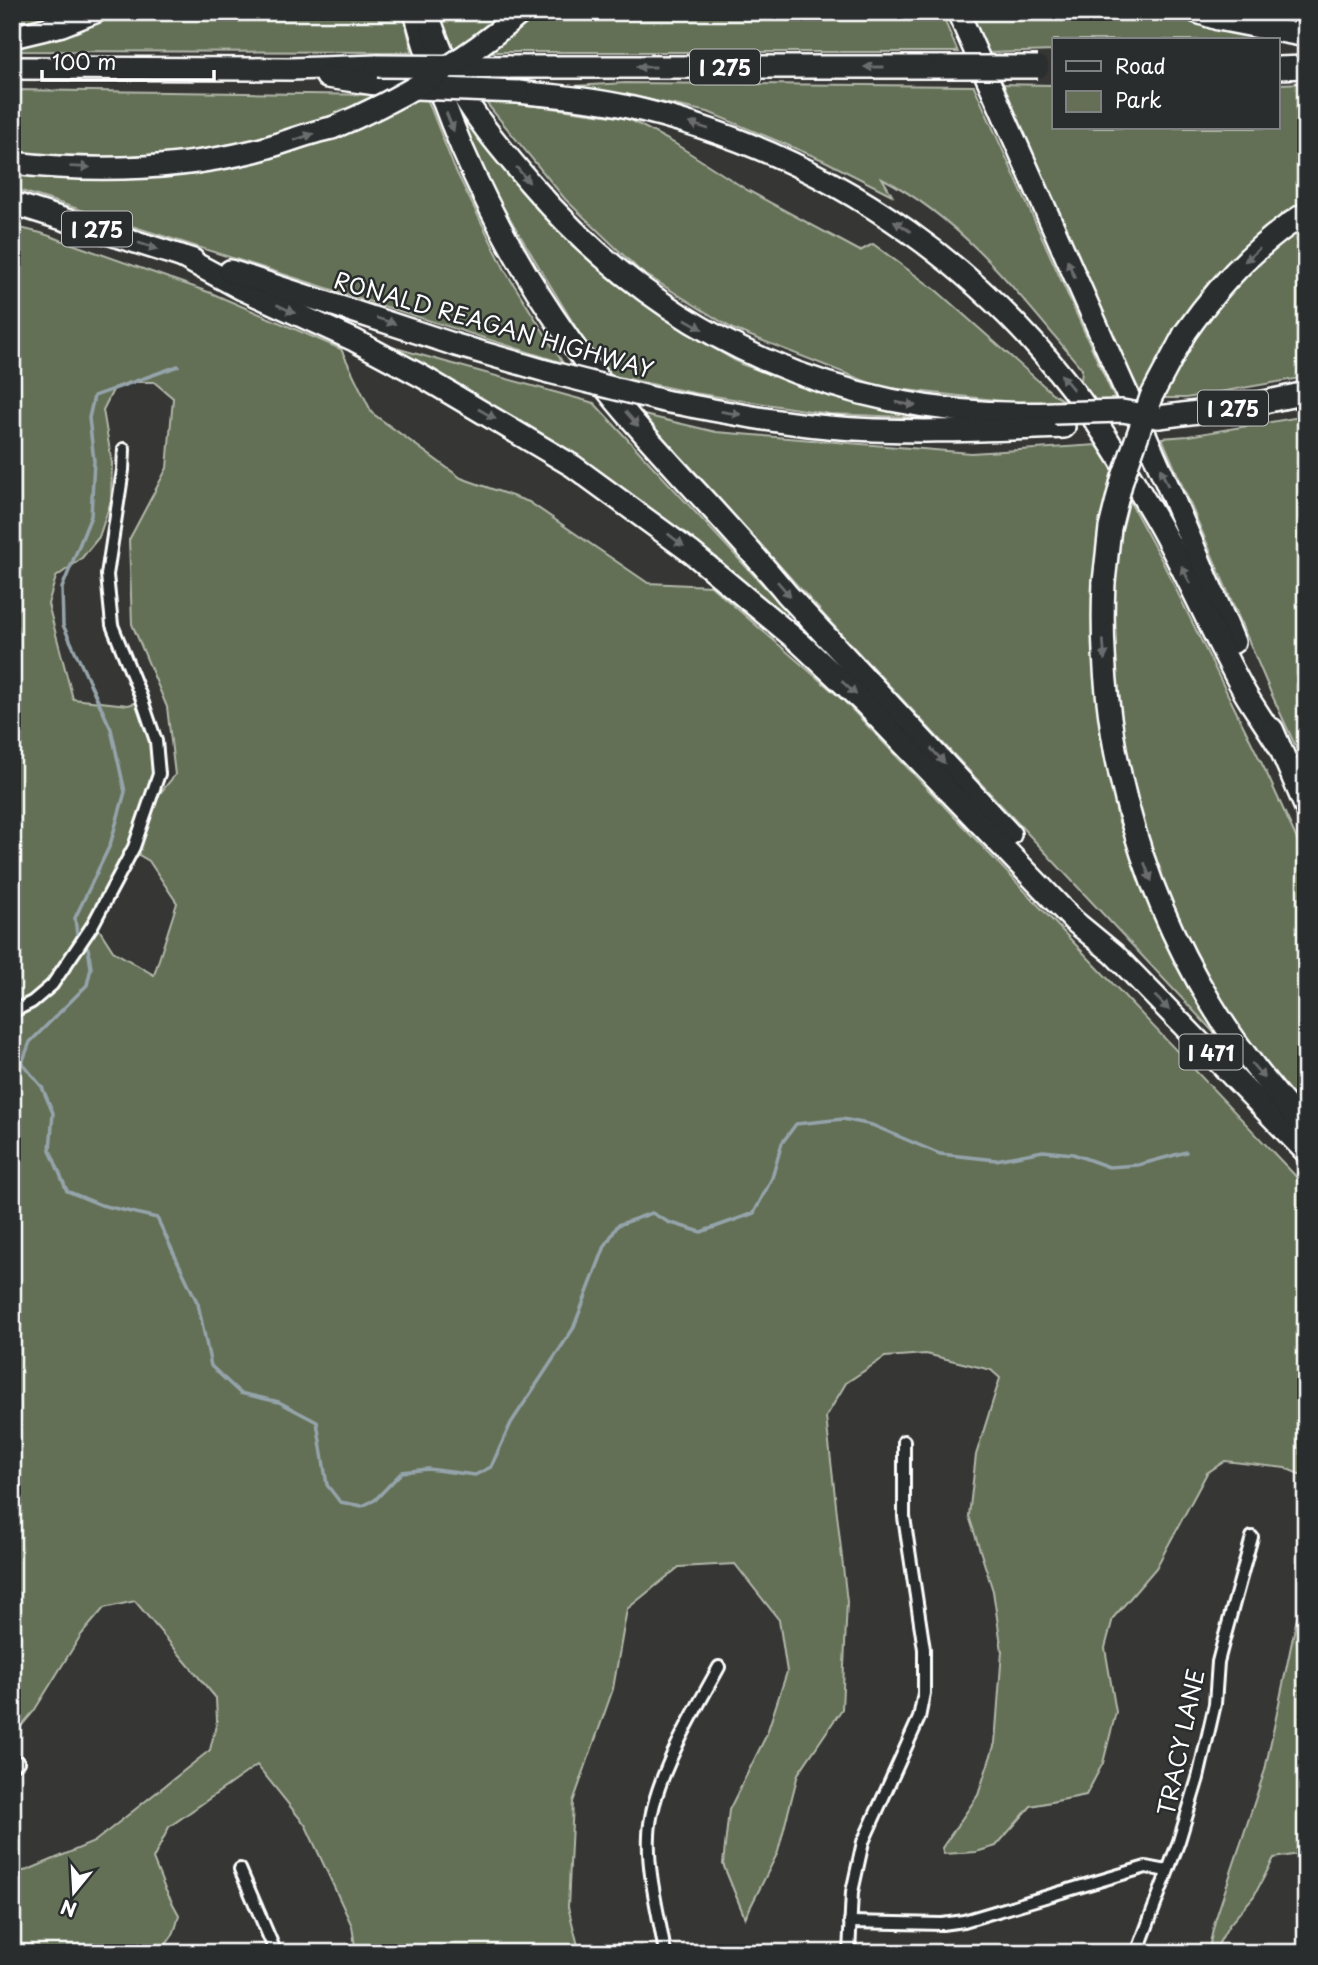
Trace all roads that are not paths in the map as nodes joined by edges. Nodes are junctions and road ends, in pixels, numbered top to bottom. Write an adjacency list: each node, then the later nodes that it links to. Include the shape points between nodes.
1 (95, 12): 8 (highway)
2 (415, 12): 23 (highway, one-way to 23, via 438,92 461,148 533,285 584,360 787,594 1086,915)
3 (427, 12): 19 (highway, one-way to 19, via 455,82 494,140 554,211 626,276 689,321 769,363 836,388 939,409)
4 (522, 12): 14 (highway, one-way to 4, bridge, via 110,168 179,164 255,151 332,128 414,89 479,47)
5 (958, 12): 21 (highway, one-way to 5)
6 (1197, 12): 7 (highway)
7 (1306, 36)
8 (12, 37)
9 (1306, 67): 12 (highway)
10 (12, 68): 13 (highway, I 275)
11 (1046, 68): 13 (highway, I 275, one-way to 13, bridge)
12 (1280, 68)
13 (291, 69): 21 (highway, one-way to 13, bridge, via 1245,694 1160,526 1071,385 1007,314 909,230 822,178 764,151 622,105 518,92 372,85)
14 (12, 163)
15 (12, 203): 17 (highway, RONALD REAGAN HIGHWAY / I 275, one-way to 17)
16 (1306, 213): 25 (highway, one-way to 25, bridge, via 1271,237 1209,299 1151,397 1110,528 1102,632 1113,739 1147,871 1213,1006 1249,1060)
17 (181, 256): 19 (highway, RONALD REAGAN HIGHWAY / I 275, one-way to 19, bridge, via 549,372 664,401 865,429 932,432); 23 (highway, one-way to 23, via 423,377 577,468 649,519 799,642 1074,920)
18 (1306, 393): 19 (highway, RONALD REAGAN HIGHWAY / I 275, bridge, via 1159,417)
19 (1059, 420)
20 (124, 449): 24 (street, via 107,575 112,625 156,741 159,774 134,847 92,926 52,985)
21 (1277, 743): 22 (highway)
22 (1306, 808)
23 (1114, 954): 26 (highway, I 471, one-way to 26)
24 (12, 1012)
25 (1306, 1129)
26 (1306, 1152)
27 (904, 1441): 32 (street, via 904,1517 924,1649 924,1693 919,1718 863,1842)
28 (1252, 1537): 31 (street, TRACY LANE, via 1218,1662 1198,1778)
29 (719, 1667): 34 (street, via 666,1768 651,1812 650,1858)
30 (240, 1869): 33 (street)
31 (1167, 1871): 32 (street, via 1146,1867 964,1921); 36 (street, TRACY LANE)
32 (850, 1922): 35 (street)
33 (276, 1953)
34 (665, 1953)
35 (849, 1953)
36 (1137, 1953)

